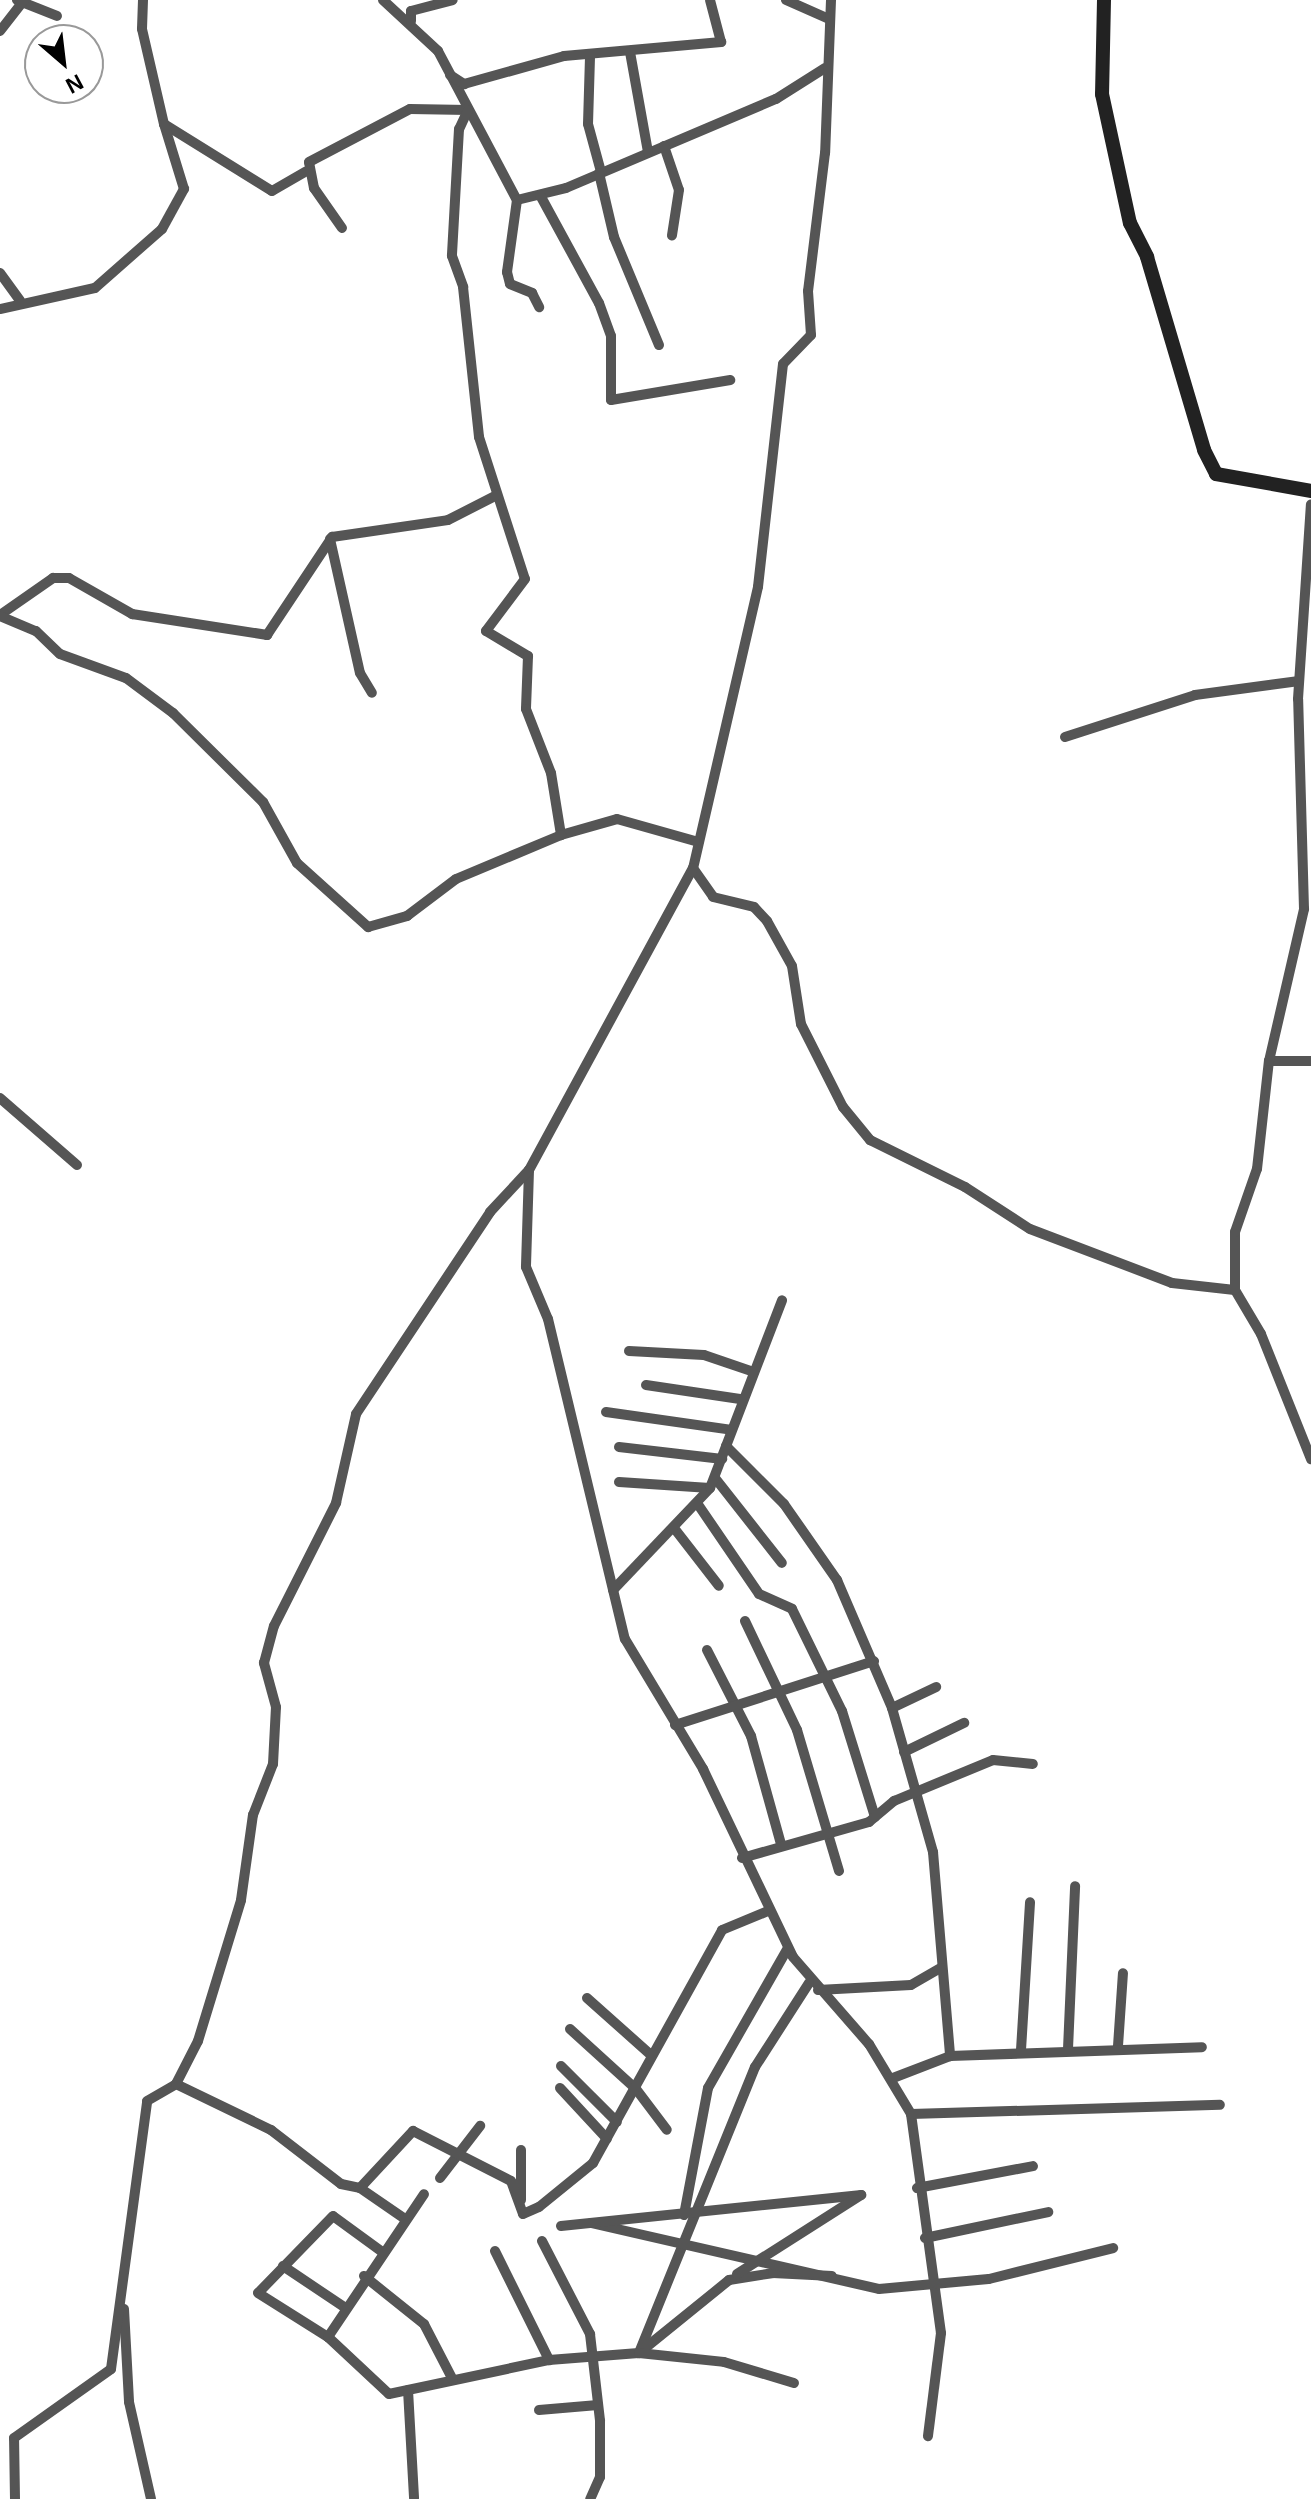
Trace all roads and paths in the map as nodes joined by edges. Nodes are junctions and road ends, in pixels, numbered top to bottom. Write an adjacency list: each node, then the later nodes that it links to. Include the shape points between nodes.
1 (143, 0): 18 (street, via 142,29)
2 (383, 0): 9 (street)
3 (453, 0): 9 (street)
4 (710, 0): 13 (street, via 721,42)
5 (786, 0): 11 (street)
6 (831, 0): 11 (street)
7 (1104, 0): 33 (street, via 1102,94 1130,223 1147,257 1204,450 1216,474)
8 (21, 1): 10 (street); 12 (street)
9 (412, 11): 16 (street)
10 (57, 16)
11 (829, 19): 15 (street)
12 (0, 31)
13 (630, 52): 14 (street); 20 (street)
14 (590, 57): 16 (street, via 527,64 464,84); 22 (street, via 588,124)
15 (825, 68): 19 (street, via 776,99); 46 (street, via 825,153 808,291 811,335 783,364 758,587)
16 (449, 74): 17 (street)
17 (468, 110): 21 (street, via 410,109 327,151); 24 (street); 34 (street, via 459,129 451,241 463,287 479,437)
18 (164, 124): 21 (street, via 272,191); 28 (street, via 184,189 162,229 95,288)
19 (664, 146): 20 (street); 26 (street, via 679,190)
20 (648, 152): 22 (street)
21 (306, 171): 25 (street)
22 (600, 172): 23 (street); 31 (street, via 614,237)
23 (540, 195): 24 (street); 32 (street, via 599,303 611,336 611,400)
24 (517, 200): 29 (street, via 507,272 510,284 532,293)
25 (342, 228)
26 (672, 235)
27 (0, 273): 28 (street)
28 (20, 301): 30 (street)
29 (539, 307)
30 (0, 309)
31 (659, 345)
32 (730, 380)
33 (1311, 491)
34 (497, 495): 36 (street, via 448,520); 45 (street, via 525,579 486,631 528,656 526,709 551,773)
35 (1311, 504): 38 (street)
36 (330, 539): 37 (street, via 267,635 132,614 69,578 53,578); 39 (street, via 360,673)
37 (0, 616): 45 (street, via 36,631 60,654 126,678 173,713 263,802 297,863 368,927 407,916 456,879)
38 (1299, 681): 40 (street); 43 (street, via 1195,695)
39 (372, 693)
40 (1298, 699): 41 (street); 42 (street)
41 (1311, 700)
42 (1306, 734): 44 (street)
43 (1065, 737)
44 (1307, 800): 48 (street)
45 (561, 835): 46 (street, via 617,819)
46 (695, 841): 47 (street)
47 (693, 868): 53 (street); 54 (street, via 713,897 754,907 779,939 792,966 801,1024 843,1107 870,1140 965,1187 1030,1229 1172,1283)
48 (1307, 910): 49 (street)
49 (1269, 1061): 50 (street); 54 (street, via 1257,1169 1235,1232)
50 (1311, 1061)
51 (0, 1098): 52 (street)
52 (77, 1165)
53 (529, 1170): 72 (street, via 526,1267 548,1319); 108 (street, via 490,1212 356,1414 336,1503 274,1626 264,1663 276,1707 273,1764 253,1815 241,1900 214,1991)
54 (1235, 1290): 65 (street, via 1261,1334)
55 (782, 1300): 57 (street)
56 (629, 1351): 57 (street, via 704,1355)
57 (751, 1371): 59 (street)
58 (646, 1385): 59 (street)
59 (740, 1399): 61 (street)
60 (606, 1412): 61 (street)
61 (732, 1430): 62 (street)
62 (726, 1446): 64 (street); 75 (street, via 806,1533)
63 (619, 1447): 64 (street)
64 (722, 1459): 67 (street)
65 (1311, 1459)
66 (619, 1482): 67 (street)
67 (712, 1483): 68 (street); 70 (street)
68 (697, 1503): 69 (street); 76 (street, via 759,1594 792,1609)
69 (674, 1528): 71 (street); 72 (street)
70 (782, 1563)
71 (719, 1586)
72 (613, 1590): 82 (street, via 625,1639)
73 (745, 1621): 78 (street)
74 (707, 1650): 79 (street)
75 (874, 1661): 76 (street); 80 (street)
76 (826, 1673): 78 (street); 86 (street)
77 (936, 1687): 80 (street)
78 (780, 1689): 79 (street); 87 (street)
79 (734, 1704): 82 (street); 88 (street, via 751,1736)
80 (892, 1708): 83 (street)
81 (964, 1723): 83 (street)
82 (675, 1725): 89 (street)
83 (904, 1752): 85 (street)
84 (1033, 1764): 85 (street, via 993,1760)
85 (917, 1792): 86 (street); 95 (street, via 933,1852)
86 (875, 1817): 87 (street)
87 (826, 1831): 88 (street); 90 (street)
88 (781, 1844): 89 (street)
89 (742, 1858): 93 (street)
90 (839, 1871)
91 (1075, 1886): 102 (street)
92 (1030, 1902): 103 (street)
93 (768, 1911): 94 (street); 104 (street, via 722,1930)
94 (788, 1948): 97 (street); 125 (street, via 708,2088)
95 (941, 1968): 97 (street, via 911,1985); 105 (street)
96 (1123, 1973): 100 (street)
97 (814, 1986): 107 (street); 125 (street, via 755,2067)
98 (587, 1998): 104 (street)
99 (570, 2029): 110 (street)
100 (1118, 2046): 101 (street); 102 (street)
101 (1202, 2047)
102 (1068, 2049): 103 (street)
103 (1021, 2050): 105 (street)
104 (651, 2055): 110 (street)
105 (950, 2056): 107 (street)
106 (561, 2066): 113 (street)
107 (893, 2078): 112 (street)
108 (176, 2084): 121 (street, via 271,2130 341,2184); 142 (street, via 147,2101)
109 (560, 2088): 116 (street)
110 (636, 2089): 113 (street); 115 (street)
111 (1220, 2105): 112 (street)
112 (911, 2114): 122 (street)
113 (617, 2122): 116 (street)
114 (480, 2126): 118 (street)
115 (667, 2130)
116 (607, 2139): 124 (street, via 562,2190 523,2214)
117 (521, 2150): 124 (street)
118 (457, 2153): 120 (street); 121 (street, via 413,2131); 124 (street, via 511,2181)
119 (1033, 2166): 122 (street)
120 (440, 2178)
121 (360, 2188): 127 (street)
122 (917, 2188): 130 (street)
123 (424, 2194): 127 (street)
124 (520, 2205)
125 (690, 2211): 128 (street); 132 (street); 136 (street, via 861,2195)
126 (1048, 2212): 130 (street)
127 (405, 2219): 134 (street)
128 (591, 2223): 129 (street); 132 (street)
129 (561, 2226)
130 (925, 2238): 141 (street)
131 (542, 2241): 146 (street, via 580,2309)
132 (680, 2242): 136 (street); 145 (street)
133 (1113, 2248): 141 (street)
134 (381, 2251): 137 (street, via 333,2216); 138 (street)
135 (495, 2251): 147 (street)
136 (759, 2258): 139 (street); 140 (street)
137 (283, 2266): 143 (street); 144 (street, via 258,2293)
138 (364, 2276): 143 (street); 148 (street, via 424,2324)
139 (832, 2276): 140 (street); 141 (street, via 879,2289)
140 (729, 2280): 145 (street)
141 (932, 2286): 153 (street, via 941,2333)
142 (123, 2287): 155 (street, via 111,2369 14,2438); 156 (street, via 129,2402)
143 (344, 2307): 144 (street)
144 (328, 2337): 150 (street, via 389,2394)
145 (639, 2353): 146 (street); 149 (street, via 724,2362)
146 (594, 2357): 147 (street); 151 (street)
147 (549, 2360): 148 (street)
148 (453, 2380): 150 (street)
149 (794, 2383)
150 (408, 2390): 154 (street)
151 (598, 2405): 152 (street); 157 (street, via 600,2477)
152 (539, 2410)
153 (928, 2436)
154 (414, 2498)
155 (15, 2499)
156 (151, 2499)
157 (590, 2499)

